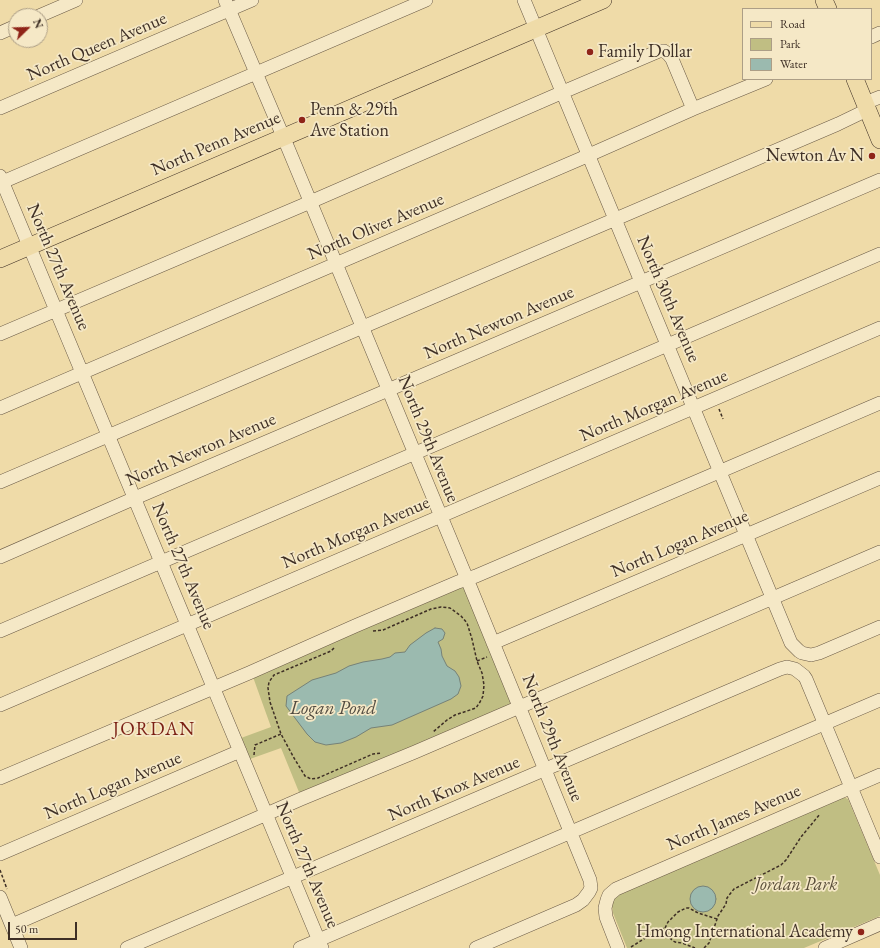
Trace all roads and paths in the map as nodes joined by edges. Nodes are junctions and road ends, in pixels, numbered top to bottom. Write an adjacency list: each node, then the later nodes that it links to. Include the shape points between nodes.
1 (76, 0): 7 (street)
2 (252, 0): 6 (street, North Queen Avenue)
3 (426, 0): 9 (street)
4 (524, 0): 8 (street, North 30th Avenue)
5 (603, 0): 8 (main road, North Penn Avenue)
6 (227, 5): 9 (street, North 29th Avenue); 14 (street, North Queen Avenue)
7 (48, 12)
8 (536, 28): 12 (street, North 30th Avenue); 16 (main road, North Penn Avenue)
9 (255, 73): 16 (street, North 29th Avenue); 20 (street)
10 (764, 80): 15 (street, North Oliver Avenue)
11 (856, 80): 13 (main road)
12 (563, 92): 15 (street, via 664,51 672,59); 18 (street, North 30th Avenue); 21 (street)
13 (871, 103): 17 (main road); 22 (street, via 838,124)
14 (0, 108)
15 (693, 109): 18 (street, North Oliver Avenue)
16 (283, 137): 21 (street, North 29th Avenue); 23 (main road, North Penn Avenue)
17 (880, 140)
18 (589, 155): 22 (street, North 30th Avenue); 26 (street, North Oliver Avenue)
19 (880, 180): 27 (street, North Newton Avenue)
20 (1, 181): 23 (street, North 27th Avenue)
21 (310, 202): 26 (street, North 29th Avenue); 28 (street)
22 (616, 218): 27 (street, North 30th Avenue); 29 (street)
23 (30, 246): 25 (main road, North Penn Avenue); 28 (street, North 27th Avenue)
24 (880, 254): 32 (street)
25 (0, 258)
26 (336, 264): 29 (street, North 29th Avenue); 33 (street, North Oliver Avenue)
27 (641, 282): 32 (street, North 30th Avenue); 34 (street, North Newton Avenue)
28 (56, 310): 31 (street); 33 (street, North 27th Avenue)
29 (362, 328): 34 (street, North 29th Avenue); 38 (street)
30 (880, 328): 37 (street, North Morgan Avenue)
31 (0, 334)
32 (668, 345): 37 (street, North 30th Avenue); 39 (street)
33 (82, 372): 36 (street, North Oliver Avenue); 38 (street, North 27th Avenue)
34 (388, 390): 39 (street, North 29th Avenue); 43 (street, North Newton Avenue)
35 (880, 403): 40 (street)
36 (0, 408)
37 (694, 408): 40 (street, North 30th Avenue); 44 (street, North Morgan Avenue)
38 (108, 436): 42 (street); 43 (street, North 27th Avenue)
39 (415, 454): 44 (street, North 29th Avenue); 48 (street)
40 (720, 471): 45 (street, North 30th Avenue); 49 (street)
41 (880, 478): 45 (street, North Logan Avenue)
42 (0, 482)
43 (135, 498): 47 (street, North Newton Avenue); 48 (street, North 27th Avenue)
44 (440, 517): 49 (street, North 29th Avenue); 51 (street, North Morgan Avenue)
45 (747, 535): 50 (street, North 30th Avenue); 55 (street, North Logan Avenue)
46 (880, 552): 50 (street)
47 (0, 557)
48 (161, 562): 51 (street, North 27th Avenue); 53 (street)
49 (467, 579): 55 (street, North 29th Avenue); 59 (street)
50 (772, 598): 52 (street, North 30th Avenue, via 791,643 802,653 819,653); 62 (street)
51 (187, 624): 59 (street, North 27th Avenue); 61 (street, North Morgan Avenue)
52 (880, 627)
53 (0, 631)
54 (368, 631): 58 (path, via 383,630 431,609 450,608 467,622)
55 (493, 643): 62 (street, North 29th Avenue)
56 (335, 647): 64 (path, via 274,675 269,682 270,702)
57 (487, 657): 58 (path)
58 (477, 661): 65 (path, via 484,685 480,702 476,708 447,720)
59 (214, 688): 66 (street, North 27th Avenue); 71 (street)
60 (880, 700): 63 (street)
61 (0, 705)
62 (520, 707): 69 (street, North 29th Avenue); 74 (street)
63 (825, 724): 69 (street, North Knox Avenue, via 806,679 795,669 787,667); 72 (street); 75 (street)
64 (281, 734): 67 (path, via 305,776 311,779); 68 (path, via 255,745)
65 (430, 735)
66 (240, 751): 74 (street, North 27th Avenue); 77 (street, North Logan Avenue)
67 (384, 752)
68 (253, 757)
69 (545, 769): 75 (street, North 29th Avenue); 78 (street, North Knox Avenue)
70 (880, 775): 72 (street, North James Avenue)
71 (0, 778)
72 (852, 787): 76 (street); 85 (street, North James Avenue, via 622,885 612,892 605,908 606,917)
73 (822, 811): 80 (path, via 781,865 734,889)
74 (266, 814): 78 (street, North 27th Avenue); 81 (street)
75 (571, 833): 84 (street); 89 (street, North 29th Avenue, via 590,880 589,892 583,900)
76 (879, 852)
77 (0, 854)
78 (292, 877): 84 (street, North 27th Avenue); 87 (street, North Knox Avenue)
79 (0, 897): 81 (street)
80 (717, 919): 83 (path, via 686,908 678,912); 91 (path, via 709,943)
81 (7, 921): 86 (street)
82 (880, 924): 92 (street)
83 (665, 928): 85 (path); 90 (path, via 675,942)
84 (321, 944): 88 (street)
85 (625, 947)
86 (21, 948)
87 (127, 948)
88 (300, 948)
89 (476, 948)
90 (695, 948)
91 (704, 948)
92 (825, 948)

